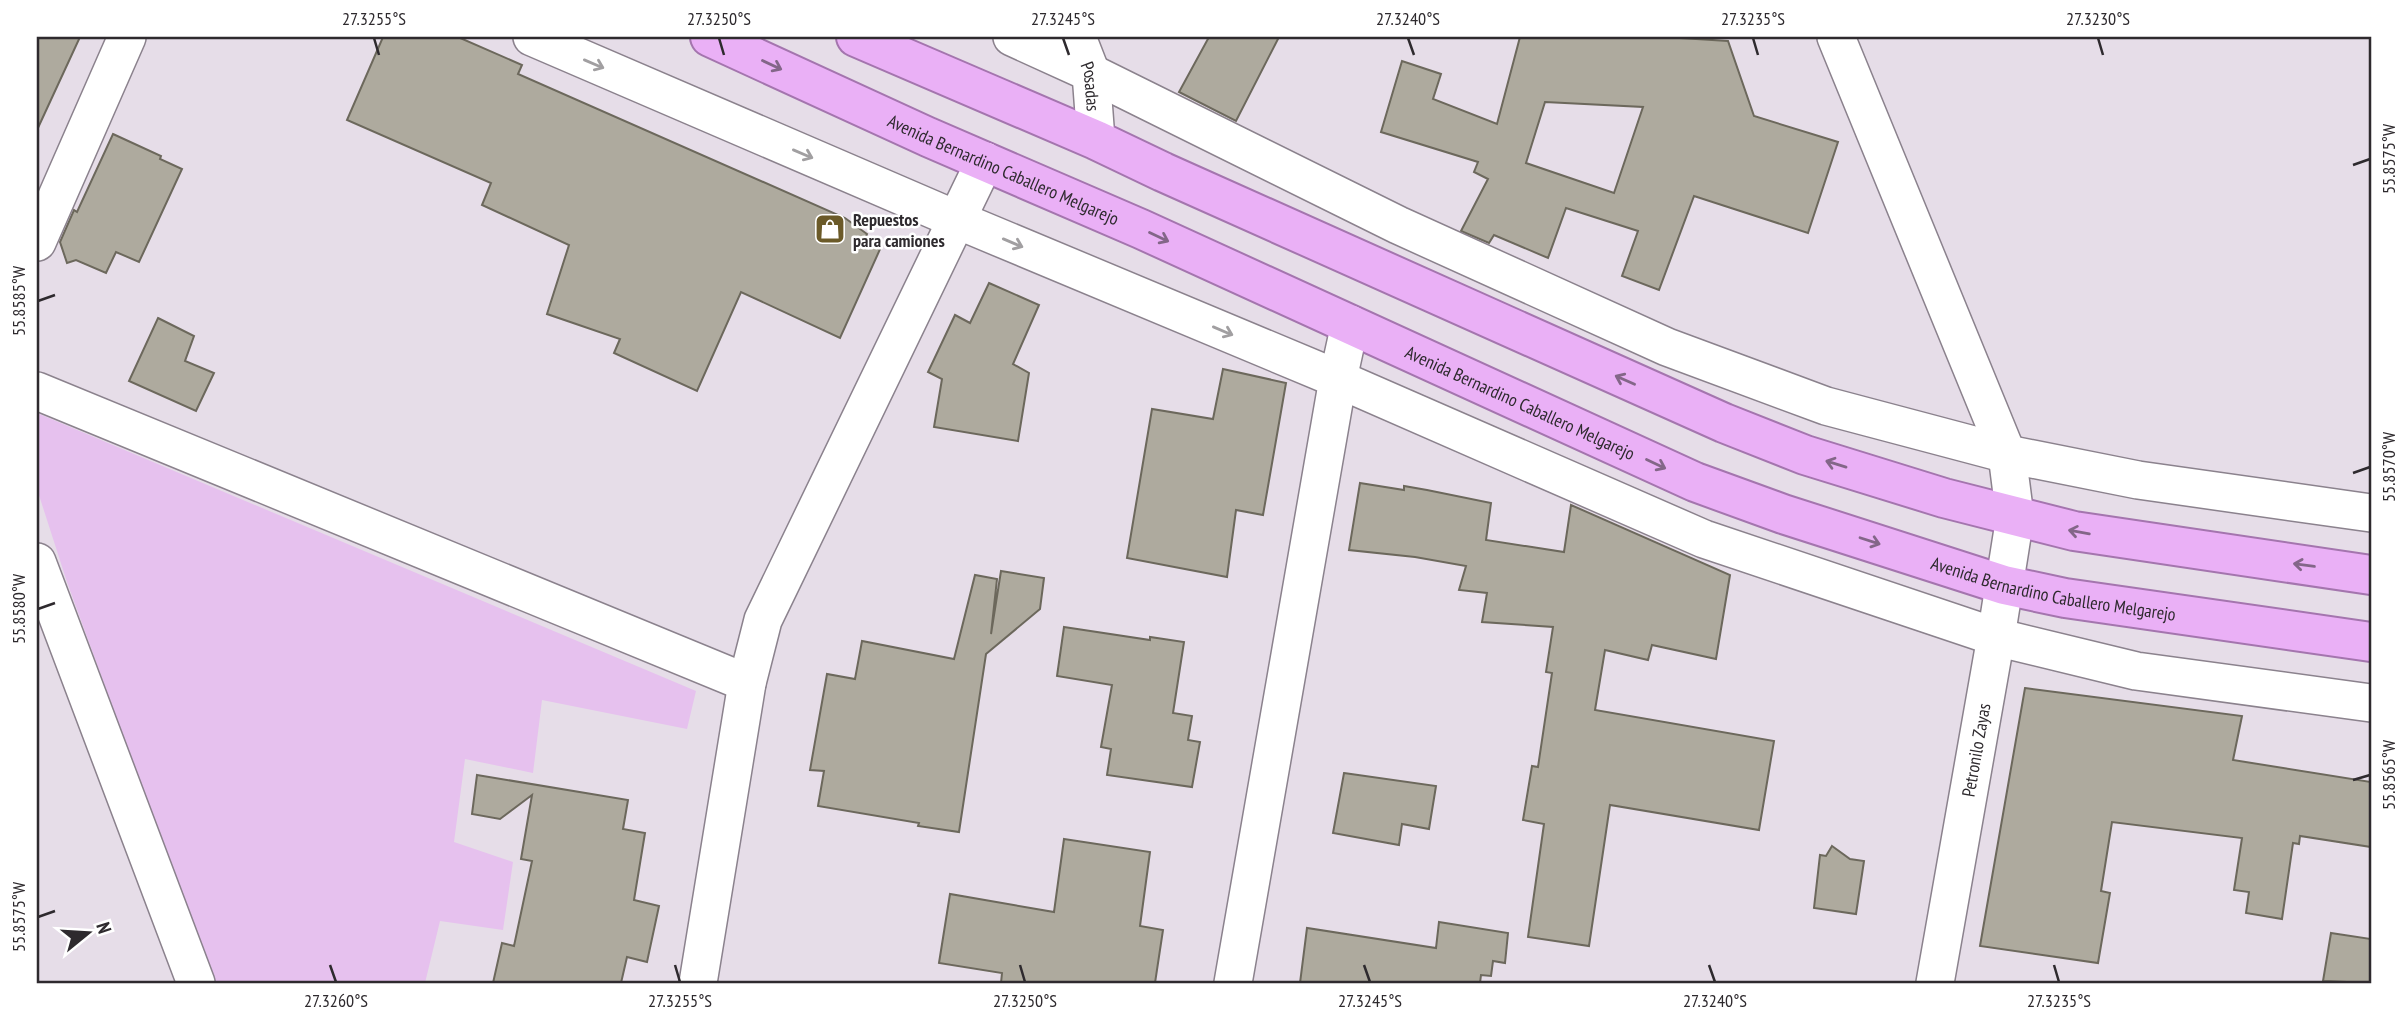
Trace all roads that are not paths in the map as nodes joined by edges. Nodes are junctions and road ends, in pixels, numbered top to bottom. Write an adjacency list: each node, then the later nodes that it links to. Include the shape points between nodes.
1 (127, 37): 13 (street)
2 (532, 37): 12 (street, one-way to 12)
3 (710, 37): 10 (highway, Avenida Bernardino Caballero Melgarejo, one-way to 10)
4 (856, 37): 9 (highway)
5 (1012, 37): 8 (street)
6 (1077, 37): 8 (street, Posadas)
7 (1836, 37): 18 (street, Petronilo Zayas)
8 (1091, 73): 9 (street, Posadas); 11 (street)
9 (1096, 139): 14 (highway)
10 (985, 161): 12 (street); 15 (highway, Avenida Bernardino Caballero Melgarejo, one-way to 15)
11 (1382, 216): 14 (street); 18 (street, via 1667,347 1826,406)
12 (955, 219): 16 (street, one-way to 16); 26 (street, via 763,620)
13 (37, 242)
14 (1358, 259): 20 (highway, one-way to 14, via 1805,455)
15 (1350, 324): 16 (street); 23 (highway, Avenida Bernardino Caballero Melgarejo, one-way to 23, via 1695,482)
16 (1338, 379): 24 (street, via 1704,539); 30 (street)
17 (37, 391): 26 (street)
18 (2007, 454): 19 (street, via 2138,480); 20 (street, Petronilo Zayas)
19 (2371, 513)
20 (2015, 517): 22 (highway, one-way to 20, via 2074,531); 23 (street, Petronilo Zayas)
21 (37, 562): 28 (street)
22 (2371, 575)
23 (2004, 585): 24 (street, Petronilo Zayas); 25 (highway, Avenida Bernardino Caballero Melgarejo)
24 (1996, 637): 27 (street, via 2136,671); 31 (street, Petronilo Zayas)
25 (2371, 642)
26 (747, 683): 29 (street)
27 (2371, 703)
28 (196, 983)
29 (698, 983)
30 (1233, 983)
31 (1935, 983)

